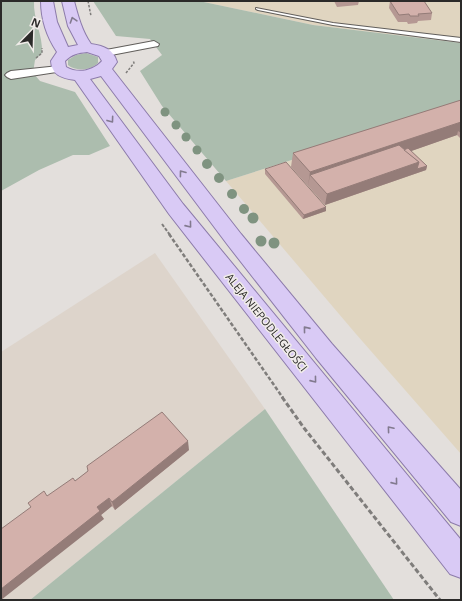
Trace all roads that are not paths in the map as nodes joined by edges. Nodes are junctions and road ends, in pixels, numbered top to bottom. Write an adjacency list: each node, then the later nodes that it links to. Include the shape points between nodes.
1 (47, 1): 8 (main road, ALEJA NIEPODLEGŁOŚCI, via 50,24)
2 (68, 1): 5 (main road, one-way to 2, via 72,20)
3 (258, 9): 4 (lane, via 333,24)
4 (461, 40)
5 (87, 48): 7 (main road, via 94,49); 8 (main road)
6 (155, 48): 7 (street)
7 (106, 61): 8 (main road, via 96,72); 9 (main road, one-way to 7, via 324,351 206,204)
8 (65, 65): 8 (street, via 12,71 34,65); 10 (main road, ALEJA NIEPODLEGŁOŚCI, one-way to 10, via 176,209)
9 (461, 512)
10 (461, 563)

